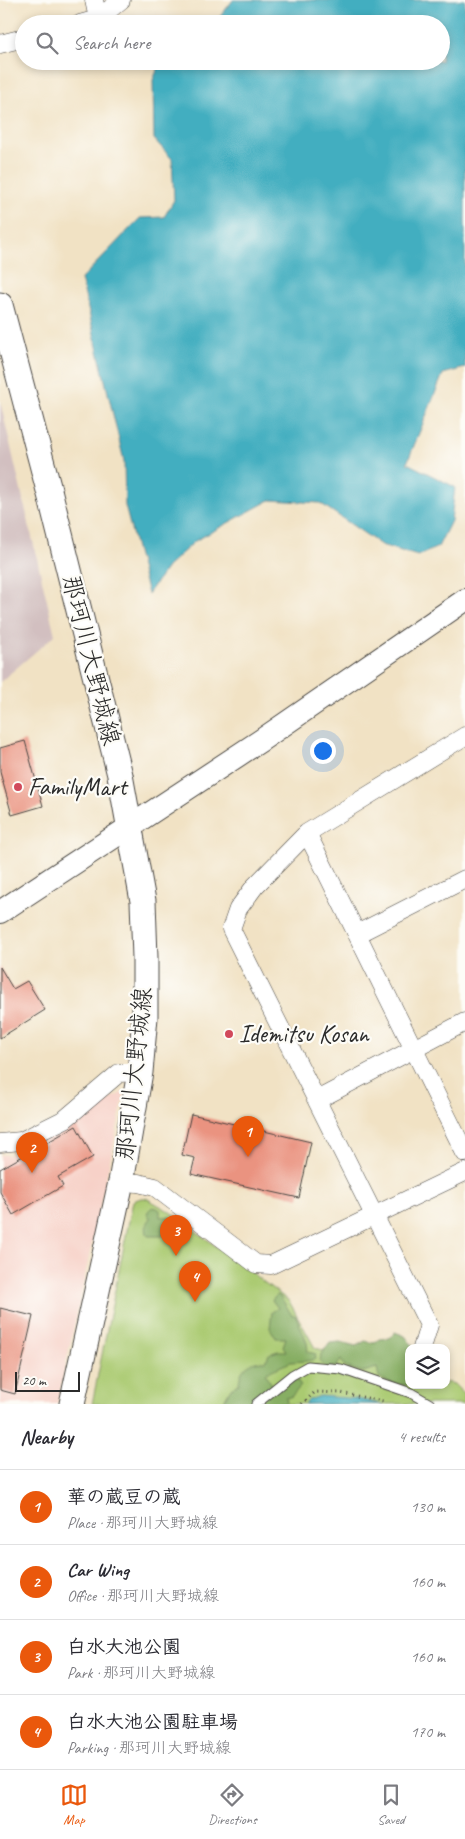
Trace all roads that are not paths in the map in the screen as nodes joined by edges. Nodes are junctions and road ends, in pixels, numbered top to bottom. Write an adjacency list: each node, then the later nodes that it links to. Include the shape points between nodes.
1 (94, 0): 3 (street)
2 (121, 0): 4 (street)
3 (97, 15)
4 (103, 15)
5 (15, 40): 6 (street)
6 (0, 44)
7 (0, 305): 10 (main road, 那珂川大野城線, via 120,775)
8 (465, 600): 10 (street)
9 (465, 736): 11 (street)
10 (128, 828): 13 (street); 17 (main road, 那珂川大野城線, via 143,901 145,1017)
11 (307, 834): 14 (street); 18 (street, via 255,886 238,909 231,929)
12 (465, 879): 14 (street)
13 (0, 912)
14 (357, 934): 16 (street)
15 (465, 1022): 16 (street)
16 (413, 1048): 18 (street); 20 (street)
17 (140, 1072): 19 (street, via 119,1073 65,1118 21,1141); 22 (main road, 那珂川大野城線)
18 (317, 1100): 23 (street)
19 (0, 1143)
20 (465, 1153)
21 (465, 1172): 23 (street)
22 (121, 1182): 23 (street, via 155,1187 256,1264 271,1265); 25 (main road, 那珂川大野城線)
23 (374, 1215): 24 (street, via 429,1325)
24 (423, 1344)
25 (72, 1404)
26 (256, 1404): 27 (lane, via 308,1366 341,1369 411,1393)
27 (430, 1404)

